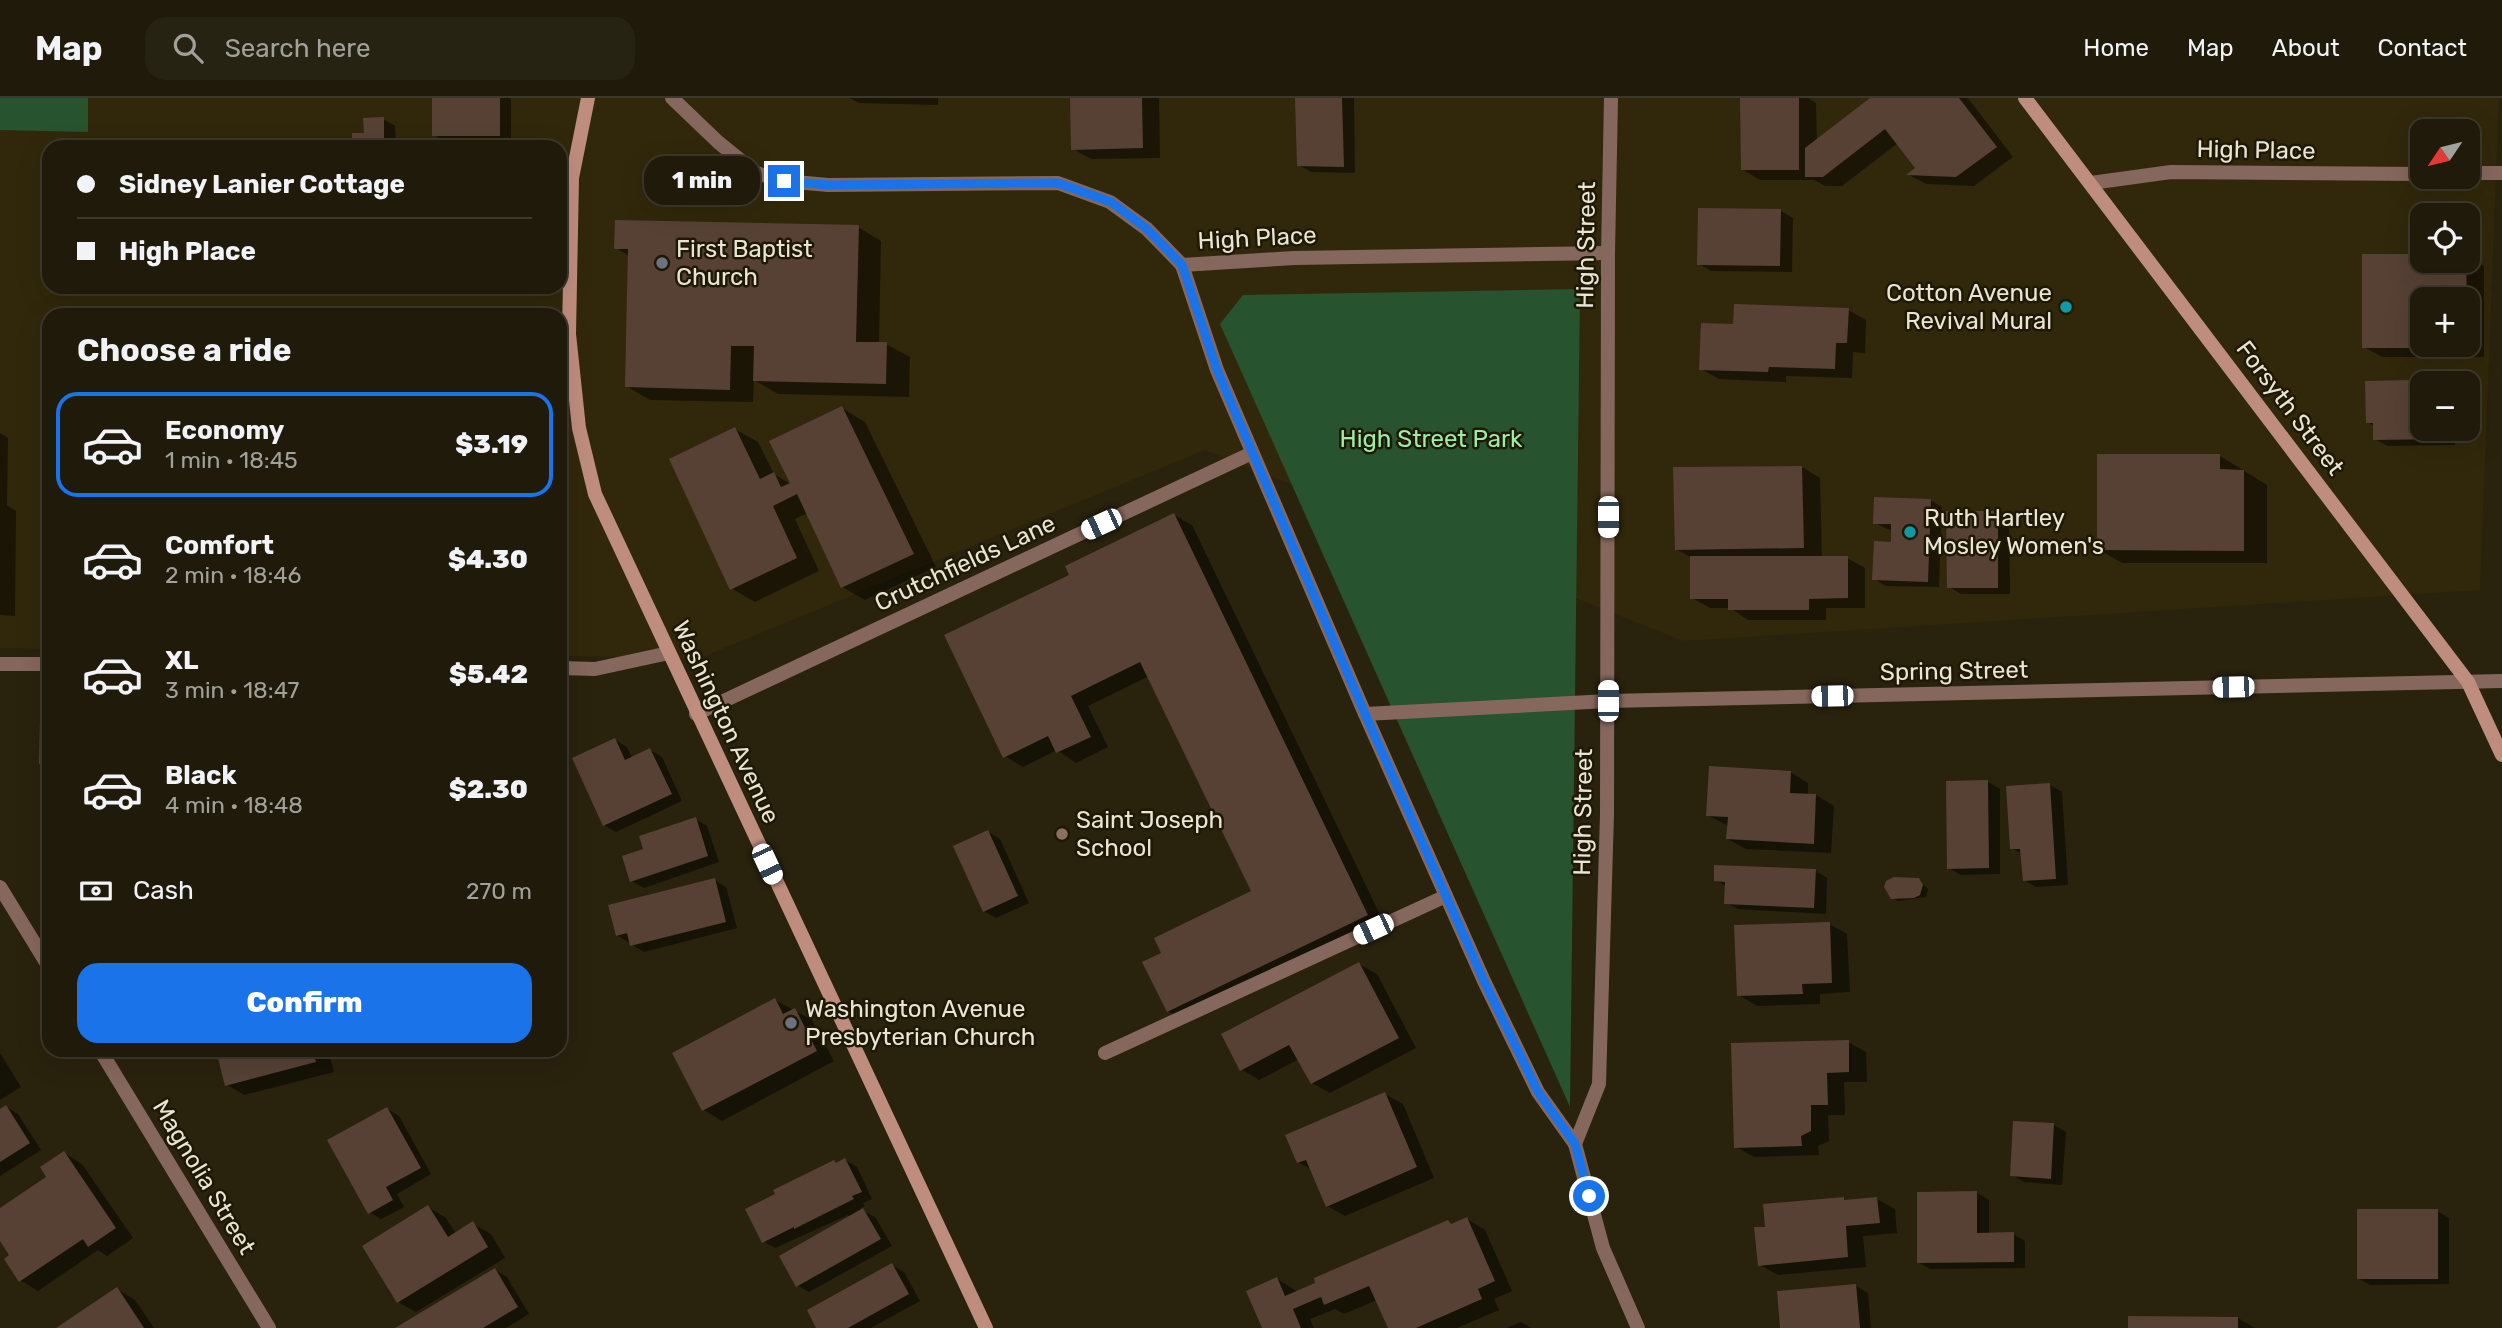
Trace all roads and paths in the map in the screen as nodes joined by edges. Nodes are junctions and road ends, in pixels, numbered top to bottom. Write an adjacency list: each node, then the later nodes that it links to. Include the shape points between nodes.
1 (588, 98): 12 (street, Washington Avenue, via 572,178 569,334 579,428 595,494)
2 (671, 98): 10 (street, High Place, via 756,173 828,185 1058,183 1111,202 1147,229)
3 (1611, 98): 9 (street, High Street)
4 (2025, 98): 8 (street, Forsyth Street)
5 (2480, 173): 6 (street)
6 (2502, 173)
7 (2410, 174): 8 (street, High Place, via 2171,172)
8 (2091, 183): 17 (street, Forsyth Street)
9 (1608, 253): 10 (street, High Place, via 1294,258); 18 (street, High Street)
10 (1182, 265): 11 (street, via 1217,370)
11 (1252, 453): 19 (street, Crutchfields Lane); 20 (street)
12 (669, 653): 15 (street, via 595,668); 19 (street, Washington Avenue)
13 (0, 664): 14 (street)
14 (42, 664)
15 (567, 668)
16 (2502, 681): 17 (street, Spring Street)
17 (2468, 682): 18 (street, Spring Street); 21 (street, Forsyth Street)
18 (1608, 701): 20 (street, Spring Street); 27 (street, High Street, via 1599,1084)
19 (696, 714): 29 (street, Washington Avenue)
20 (1365, 714): 23 (street)
21 (2502, 755)
22 (0, 887): 24 (street)
23 (1446, 896): 25 (street); 27 (street, via 1538,1092)
24 (42, 956)
25 (1105, 1053)
26 (104, 1057): 28 (street, Magnolia Street)
27 (1575, 1144): 30 (street, via 1602,1248)
28 (269, 1328)
29 (986, 1328)
30 (1638, 1328)

